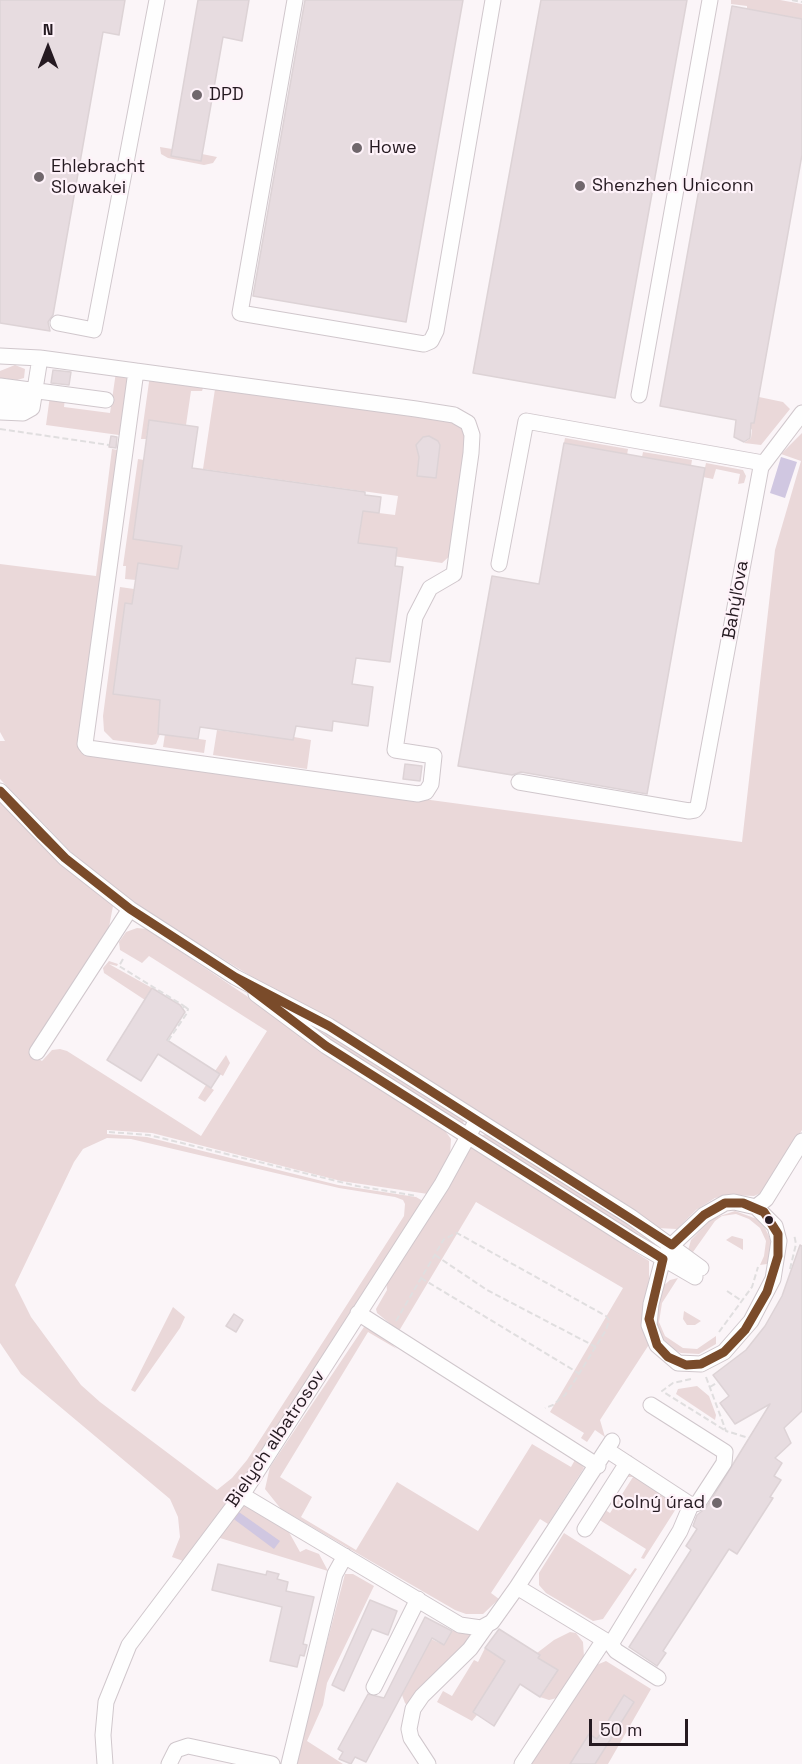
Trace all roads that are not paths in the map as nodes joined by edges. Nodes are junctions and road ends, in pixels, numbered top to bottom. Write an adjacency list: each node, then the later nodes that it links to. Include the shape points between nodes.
1 (157, 0): 5 (street, via 94,330)
2 (294, 0): 3 (street, via 240,313 424,344 436,331)
3 (493, 0)
4 (710, 0): 11 (street)
5 (58, 323)
6 (0, 356): 7 (street)
7 (40, 358): 8 (street); 10 (street)
8 (136, 371): 8 (street, via 88,748 418,794 426,792 431,784 434,756 394,750 415,617 430,588 454,574 471,453 468,423 454,415 426,410)
9 (0, 386): 10 (street)
10 (35, 394): 12 (street, via 22,403); 13 (street); 14 (street, via 32,408 23,413)
11 (639, 395)
12 (0, 400)
13 (106, 400)
14 (0, 412)
15 (802, 413): 16 (street, Bahýľova)
16 (763, 463): 17 (street, via 526,422); 18 (street, Bahýľova, via 700,801 695,810)
17 (499, 564)
18 (519, 782)
19 (0, 791): 20 (street, via 65,858)
20 (130, 909): 21 (street); 22 (street)
21 (235, 977): 23 (street, via 329,1026); 24 (street, via 326,1046)
22 (37, 1052)
23 (477, 1120): 24 (street, Bielych albatrosov); 27 (street)
24 (467, 1136): 28 (street); 29 (street, Bielych albatrosov)
25 (802, 1141): 26 (street, via 766,1199)
26 (756, 1207): 27 (street, via 725,1203 704,1215); 28 (street, via 770,1219 779,1241 775,1271 763,1302 737,1339 719,1355 693,1365 678,1363 657,1345 649,1325)
27 (672, 1245): 28 (street); 28 (street, via 698,1273)
28 (663, 1259)
29 (358, 1313): 32 (street); 33 (street, Bielych albatrosov)
30 (651, 1405): 34 (street, via 725,1452 724,1463 703,1496)
31 (627, 1463): 32 (street, via 610,1446); 34 (street); 35 (street)
32 (598, 1466): 37 (street)
33 (242, 1495): 36 (street); 43 (street, Bielych albatrosov, via 129,1645 106,1702)
34 (691, 1505): 40 (street, via 680,1531)
35 (585, 1529)
36 (345, 1556): 38 (street); 46 (street, via 335,1574)
37 (517, 1587): 39 (street); 40 (street)
38 (418, 1599): 39 (street, via 460,1625); 42 (street)
39 (487, 1626): 47 (street, via 413,1709 411,1738)
40 (607, 1642): 41 (street); 48 (street)
41 (658, 1678)
42 (374, 1687)
43 (105, 1764)
44 (169, 1764): 45 (street, via 176,1750 188,1746)
45 (272, 1764)
46 (289, 1764)
47 (428, 1764)
48 (522, 1764)

